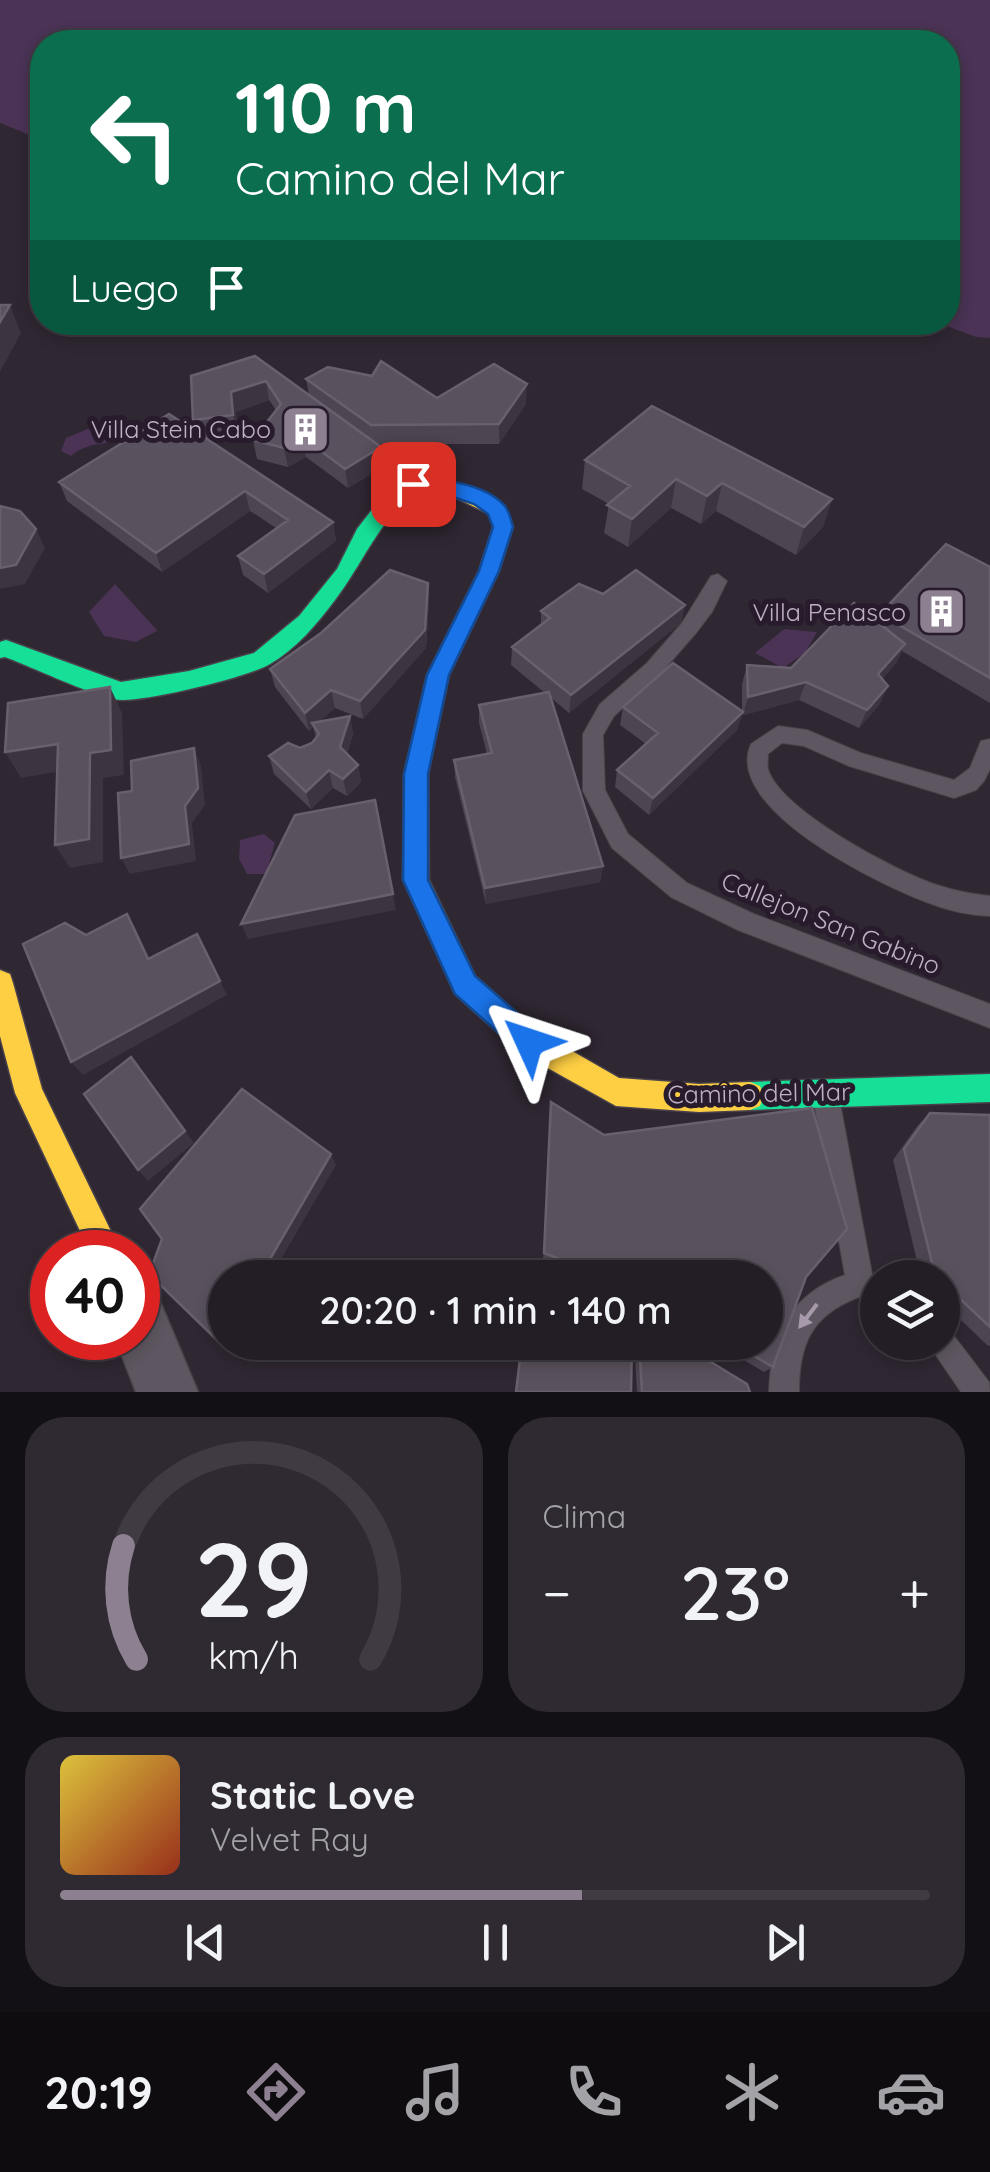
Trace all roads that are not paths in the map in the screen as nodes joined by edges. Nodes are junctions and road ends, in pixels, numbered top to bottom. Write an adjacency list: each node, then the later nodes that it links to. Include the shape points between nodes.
1 (718, 581): 6 (lane, Callejon San Gabino, via 706,607 607,710 593,734 594,791 620,842 679,890 746,922)
2 (0, 650): 9 (street, Camino del Mar, via 120,691 261,659 307,622 345,573 364,534 413,484 481,499 497,510 503,527 438,675 416,774 416,880 465,985 529,1042 616,1092 700,1098)
3 (988, 747): 4 (lane, via 975,780 954,789 778,734 758,750 758,772 823,839 897,879 974,907)
4 (990, 906)
5 (0, 983): 10 (street)
6 (990, 1016)
7 (0, 1075): 10 (lane)
8 (990, 1088): 9 (street, Camino del Mar)
9 (825, 1092): 12 (lane)
10 (29, 1094): 11 (street)
11 (95, 1230)
12 (863, 1260)
13 (860, 1290): 17 (lane, one-way to 17, via 821,1299 794,1334)
14 (154, 1360): 16 (street)
15 (955, 1360): 18 (lane)
16 (167, 1392)
17 (784, 1392)
18 (979, 1392)

